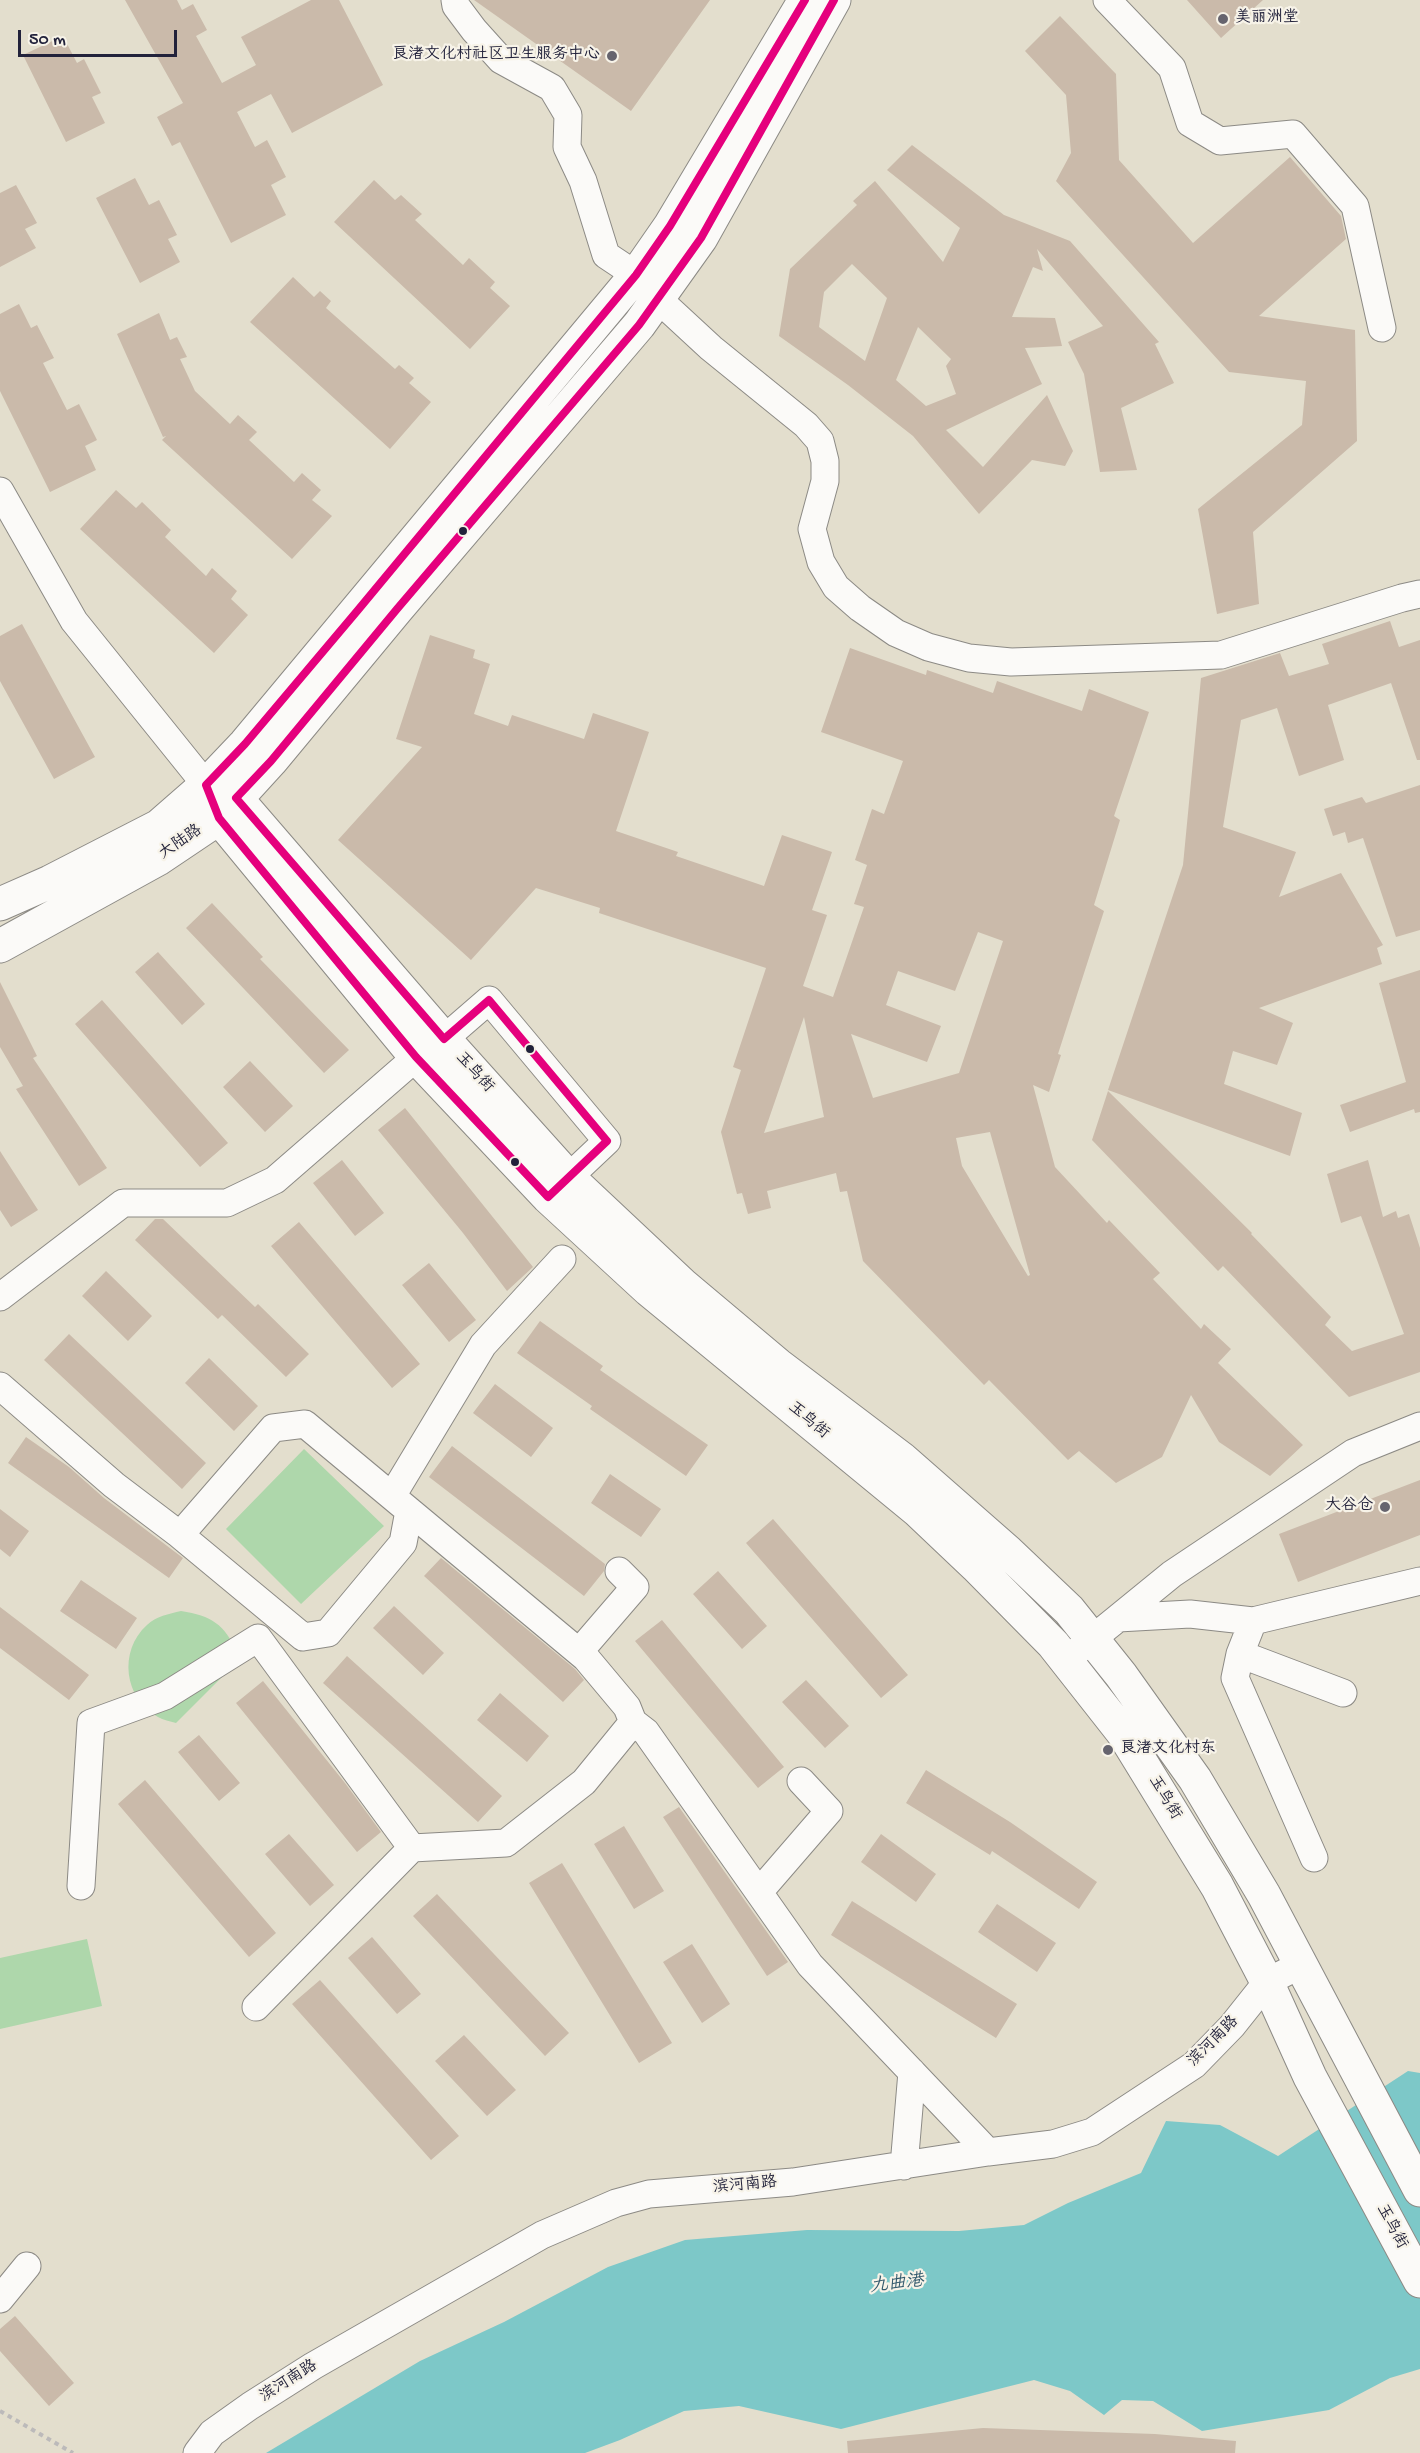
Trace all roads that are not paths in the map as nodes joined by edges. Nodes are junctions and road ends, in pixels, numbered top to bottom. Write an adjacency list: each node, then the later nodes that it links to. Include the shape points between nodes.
1 (455, 0): 5 (street, via 474,30 501,60 552,88 568,115 567,147 583,181 606,255)
2 (805, 0): 5 (main road, 大陆路, via 676,217)
3 (834, 0): 6 (main road, 大陆路, via 701,238)
4 (1107, 0): 7 (street, via 1172,68 1190,123 1220,141 1293,134 1355,206)
5 (636, 275): 6 (street); 10 (main road, 大陆路, via 358,610)
6 (658, 299): 9 (street, via 820,441 825,481 812,529 821,562 836,587 860,608 896,633 928,647 969,658 1011,662 1221,655); 11 (main road, 大陆路)
7 (1382, 328)
8 (0, 491): 10 (street, via 74,621)
9 (1420, 594)
10 (206, 785): 11 (main road, 玉鸟街); 12 (main road, 大陆路, via 159,826)
11 (228, 808): 13 (main road, 大陆路, via 158,859); 14 (main road, 玉鸟街); 16 (main road, 玉鸟街, via 416,1057)
12 (0, 904)
13 (0, 946)
14 (444, 1039): 16 (main road, 玉鸟街); 16 (street, via 489,1000 607,1141)
15 (405, 1067): 18 (street, via 275,1180 227,1203 123,1203)
16 (559, 1188): 27 (main road, 玉鸟街, via 911,1467 1061,1602); 30 (main road, 玉鸟街, via 649,1290 918,1511)
17 (562, 1259): 21 (street, via 483,1345)
18 (0, 1297)
19 (1, 1391): 22 (street)
20 (1420, 1426): 25 (street, via 1353,1453 1172,1574)
21 (401, 1503): 22 (street, via 305,1424 273,1428); 22 (street, via 403,1543 328,1633 303,1637); 28 (street)
22 (180, 1535)
23 (619, 1571): 28 (street, via 635,1587)
24 (1420, 1581): 26 (street)
25 (1118, 1618): 26 (street, via 1190,1614); 27 (street)
26 (1253, 1621): 29 (street)
27 (1093, 1639): 30 (street); 38 (main road, 玉鸟街, via 1195,1779 1264,1895)
28 (579, 1652): 32 (street, via 627,1707)
29 (1240, 1654): 31 (street); 35 (street, via 1235,1678)
30 (1065, 1660): 39 (main road, 玉鸟街, via 1123,1733 1217,1886)
31 (1343, 1693)
32 (633, 1722): 34 (street, via 584,1782 506,1843); 37 (street, via 646,1732)
33 (801, 1781): 37 (street, via 829,1811)
34 (412, 1848): 36 (street, via 258,1638 165,1696 91,1723); 40 (street)
35 (1314, 1858)
36 (81, 1886)
37 (759, 1892): 41 (street, via 810,1965)
38 (1300, 1965): 39 (street, 滨河南路); 44 (main road, 玉鸟街)
39 (1267, 1982): 42 (street, 滨河南路, via 1194,2065 1092,2132 1053,2144); 46 (main road, 玉鸟街, via 1310,2077)
40 (256, 2007)
41 (912, 2072): 42 (street); 43 (street)
42 (988, 2152): 43 (street, 滨河南路)
43 (904, 2166): 48 (street, 滨河南路, via 793,2182 649,2194 616,2203 542,2235 313,2366 212,2433)
44 (1420, 2190)
45 (27, 2266): 47 (street)
46 (1420, 2281)
47 (0, 2299)
48 (197, 2453)

